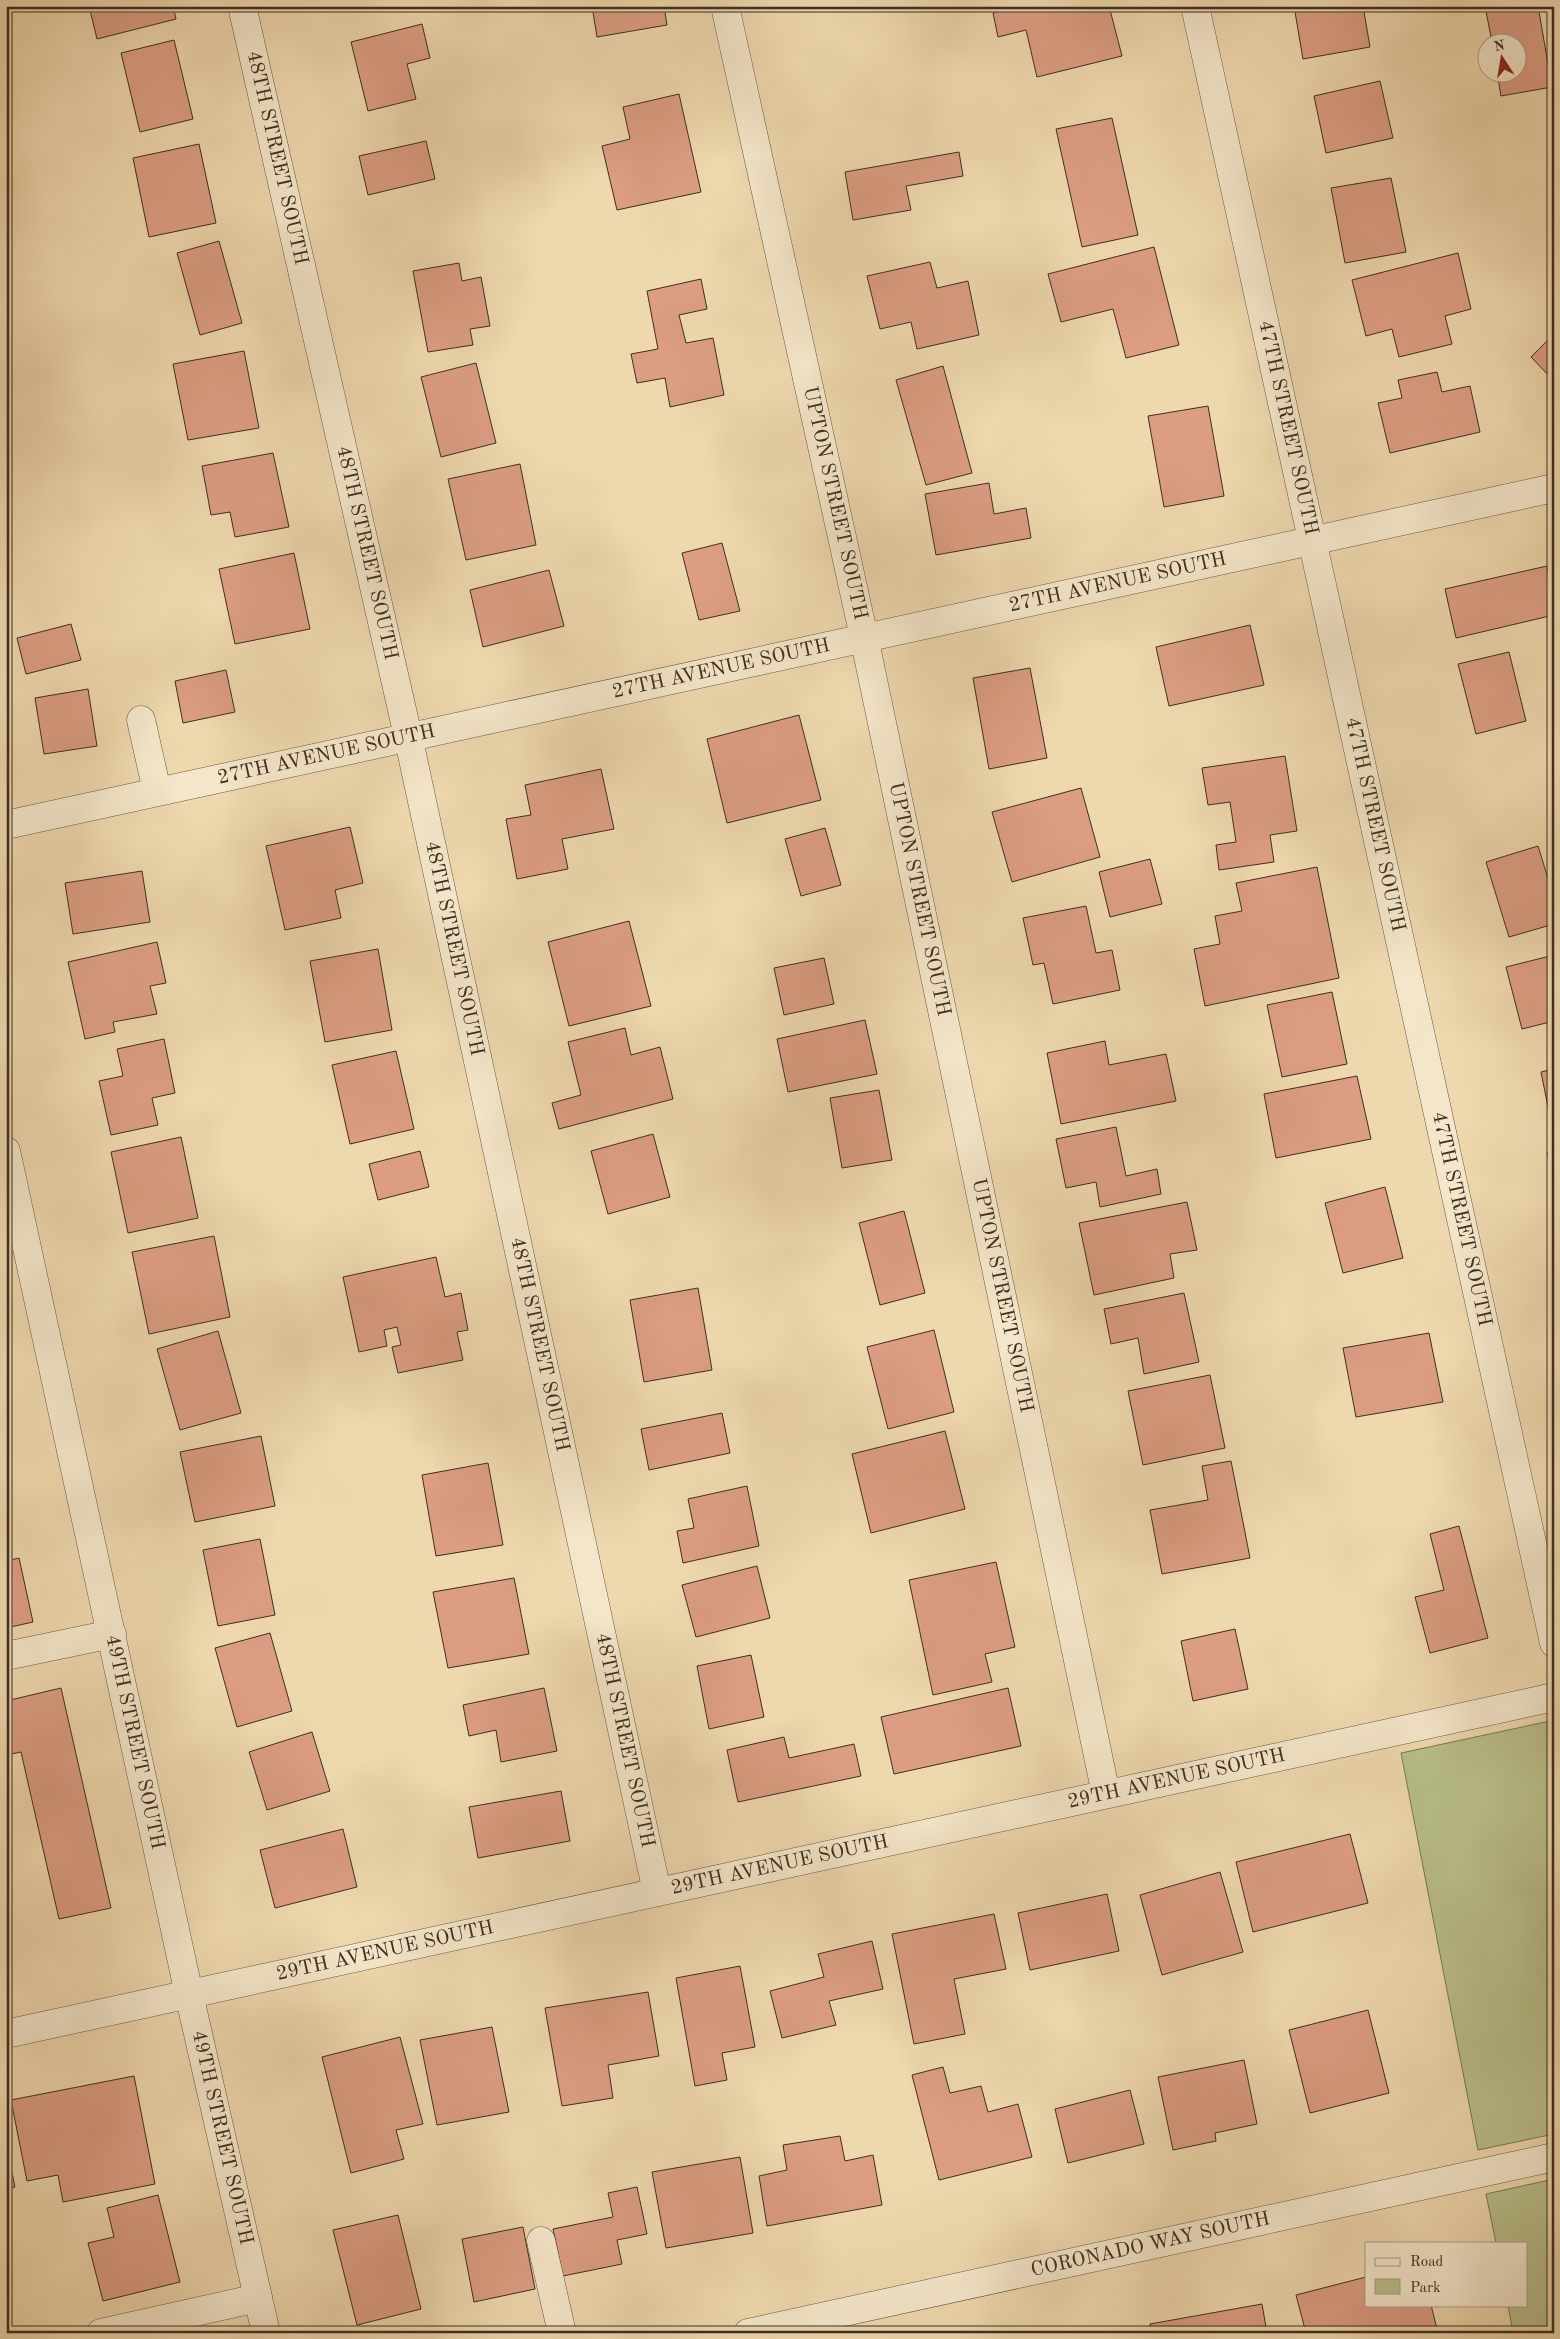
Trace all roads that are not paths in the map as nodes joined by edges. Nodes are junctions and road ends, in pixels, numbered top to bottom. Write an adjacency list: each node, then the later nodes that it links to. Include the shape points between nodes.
1 (242, 6): 8 (street, 48TH STREET SOUTH)
2 (725, 6): 6 (street, UPTON STREET SOUTH)
3 (1195, 6): 5 (street, 47TH STREET SOUTH)
4 (1554, 488): 5 (street, 27TH AVENUE SOUTH)
5 (1314, 541): 6 (street, 27TH AVENUE SOUTH); 14 (street, 47TH STREET SOUTH)
6 (864, 637): 8 (street, 27TH AVENUE SOUTH); 17 (street, UPTON STREET SOUTH)
7 (141, 720): 9 (street)
8 (408, 736): 9 (street, 27TH AVENUE SOUTH); 18 (street, 48TH STREET SOUTH)
9 (157, 792): 10 (street, 27TH AVENUE SOUTH)
10 (6, 824)
11 (6, 1151): 12 (street, 49TH STREET SOUTH)
12 (15, 1239): 13 (street, 49TH STREET SOUTH)
13 (112, 1634): 15 (street); 19 (street, 49TH STREET SOUTH)
14 (1554, 1643)
15 (6, 1656)
16 (1554, 1697): 17 (street, 29TH AVENUE SOUTH)
17 (1106, 1794): 18 (street, 29TH AVENUE SOUTH)
18 (657, 1892): 19 (street, 29TH AVENUE SOUTH)
19 (189, 1994): 20 (street, 29TH AVENUE SOUTH); 23 (street, 49TH STREET SOUTH)
20 (6, 2034)
21 (1554, 2156): 27 (street, CORONADO WAY SOUTH)
22 (541, 2241): 26 (street)
23 (258, 2298): 24 (street); 25 (street, 49TH STREET SOUTH)
24 (101, 2333)
25 (266, 2333)
26 (562, 2333)
27 (748, 2333)

